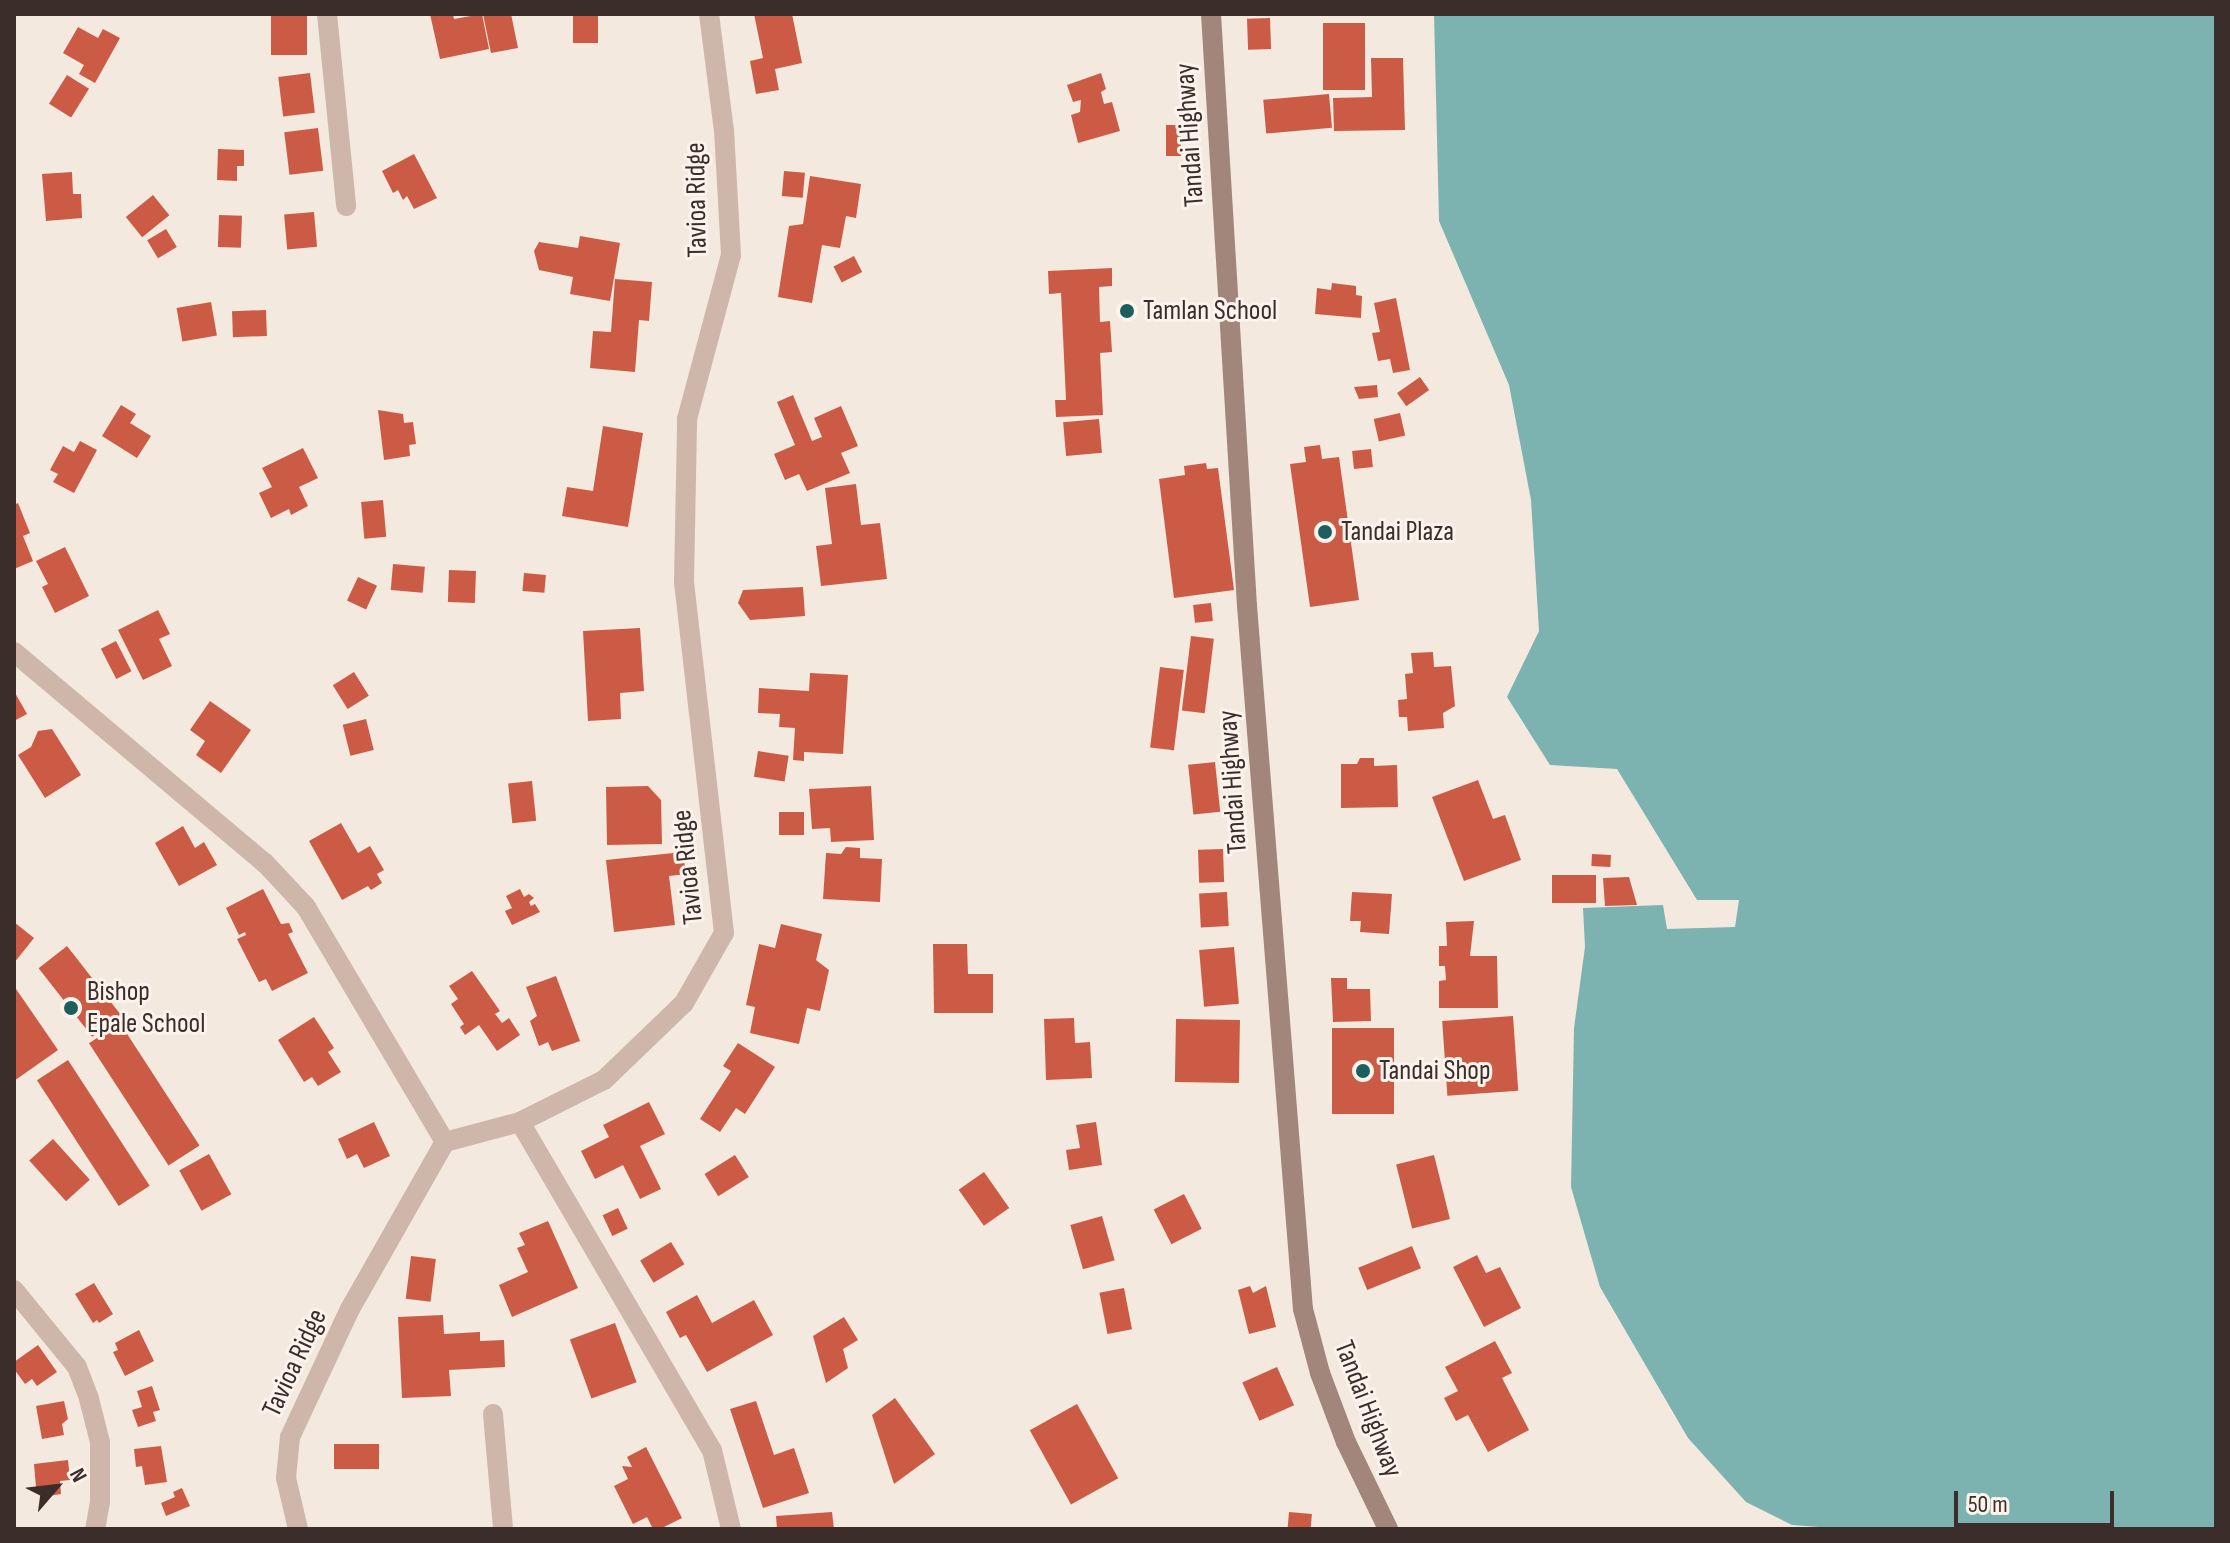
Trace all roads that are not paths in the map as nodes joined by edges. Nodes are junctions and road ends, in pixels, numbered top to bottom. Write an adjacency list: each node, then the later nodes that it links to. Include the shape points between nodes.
1 (327, 14): 4 (street)
2 (709, 14): 6 (street, Tavioa Ridge, via 724,131 731,255 687,419 684,582 724,933 684,1003 604,1080)
3 (1211, 14): 14 (main road, Tandai Highway, via 1247,606 1303,1309 1346,1442)
4 (346, 206)
5 (14, 652): 7 (street, via 265,863 306,907)
6 (520, 1122): 7 (street, Tavioa Ridge); 13 (street, via 712,1450)
7 (445, 1142): 11 (street, Tavioa Ridge, via 350,1309 290,1437 286,1478)
8 (14, 1290): 10 (street, via 77,1367 89,1399 100,1442)
9 (493, 1414): 12 (street)
10 (95, 1529)
11 (298, 1529)
12 (503, 1529)
13 (731, 1529)
14 (1388, 1529)

